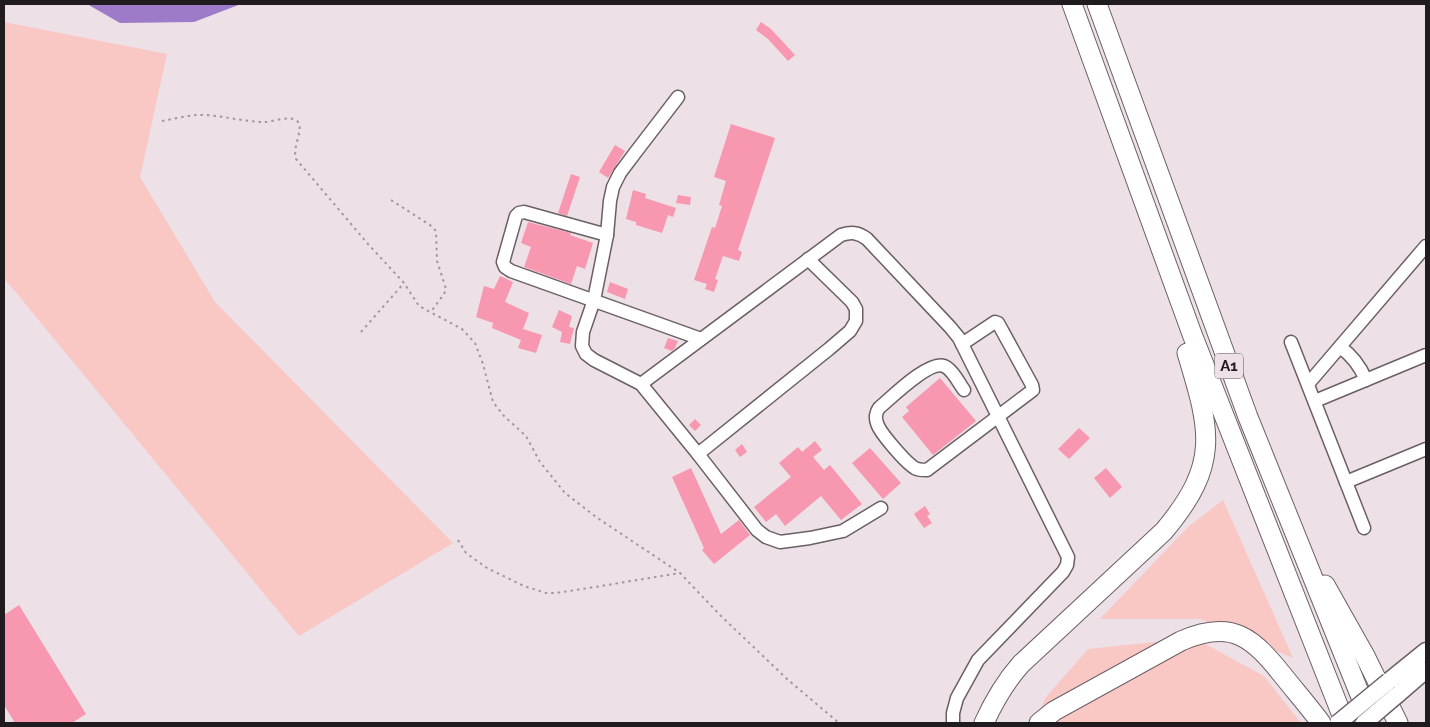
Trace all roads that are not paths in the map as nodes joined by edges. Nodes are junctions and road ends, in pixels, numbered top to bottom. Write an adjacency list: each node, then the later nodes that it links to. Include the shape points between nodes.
1 (1072, 4): 5 (highway, A1)
2 (1097, 4): 25 (highway, A1, via 1214,327)
3 (678, 97): 4 (street, via 620,173 610,201)
4 (607, 235): 8 (street); 8 (street, via 520,212 503,262 511,271)
5 (1158, 238): 30 (highway, via 1204,413 1206,454 1201,473 1191,495 1164,531 1021,664 994,701); 34 (highway, A1, via 1238,455)
6 (1426, 246): 12 (street)
7 (808, 259): 9 (street); 11 (street, via 840,235 859,234 950,327); 21 (street, via 852,302 856,321 836,343)
8 (594, 300): 9 (street); 15 (street, via 583,332 582,346 586,354)
9 (701, 339): 15 (street)
10 (1292, 342): 16 (street)
11 (962, 344): 19 (street); 19 (street, via 998,323 1032,385 1033,390)
12 (1340, 347): 14 (street, via 1358,364); 16 (street)
13 (1426, 355): 14 (street)
14 (1366, 380): 18 (street)
15 (641, 384): 21 (street)
16 (1308, 384): 18 (street)
17 (964, 390): 19 (street, via 947,367 938,364 917,376 879,408 876,422 913,467 927,470)
18 (1315, 401): 22 (street)
19 (998, 415): 29 (street, via 1068,557 1063,572 978,660 957,698)
20 (1426, 449): 22 (street)
21 (698, 454): 23 (street, via 757,530 773,540 780,542 836,534)
22 (1346, 482): 24 (street)
23 (882, 508)
24 (1364, 528)
25 (1295, 537): 36 (highway, A1); 37 (highway, via 1343,616)
26 (1426, 650): 28 (main road)
27 (1426, 670): 28 (main road)
28 (1393, 688): 33 (main road, bridge); 35 (main road, bridge)
29 (953, 723)
30 (984, 723)
31 (1039, 723): 32 (highway, via 1054,711 1181,640 1199,633 1218,631 1238,634 1255,644)
32 (1321, 723)
33 (1338, 723)
34 (1346, 723)
35 (1364, 723)
36 (1372, 723)
37 (1398, 723)

